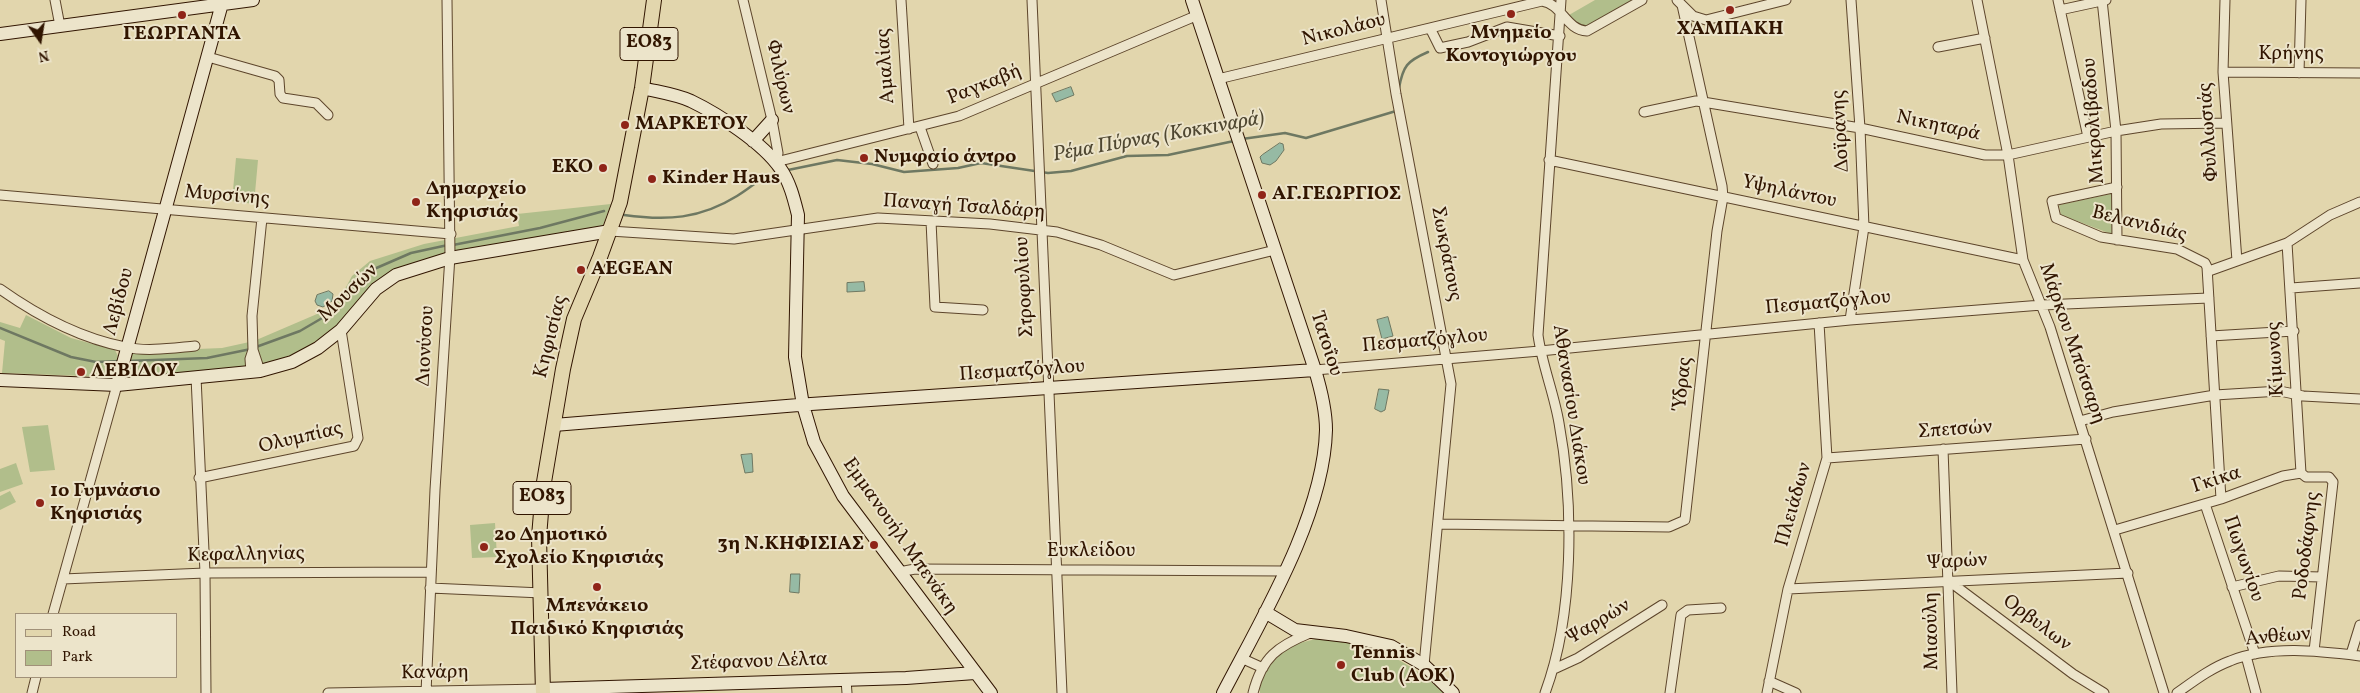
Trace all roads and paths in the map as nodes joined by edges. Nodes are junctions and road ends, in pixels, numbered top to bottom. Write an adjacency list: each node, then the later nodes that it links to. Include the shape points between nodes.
1 (56, 0): 24 (street)
2 (253, 0): 19 (street)
3 (447, 0): 64 (street, Διονύσου)
4 (654, 0): 37 (main road, Κηφισίας / ΕΟ83)
5 (743, 0): 41 (street, Φιλύρων)
6 (901, 0): 45 (street, Αμαλίας)
7 (1032, 0): 36 (street, Στροφυλίου)
8 (1192, 0): 23 (street, Τατοΐου)
9 (1380, 0): 28 (street, Σωκράτους)
10 (1562, 0): 22 (street, Αθανασίου Διάκου)
11 (1642, 0): 22 (street, Νικολάου, via 1587,30 1574,28)
12 (1786, 0): 20 (street, via 1706,20 1693,16)
13 (1851, 0): 44 (street, Δοϊρανης)
14 (1977, 0): 29 (street, Μάρκου Μπότσαρη)
15 (2058, 0): 21 (street)
16 (2103, 0): 21 (street); 46 (street, Μικρολίβαδου)
17 (2225, 0): 32 (street, Φυλλωσιάς)
18 (2301, 0): 34 (street)
19 (223, 2): 24 (street); 31 (street, Λεβίδου)
20 (1679, 3): 38 (street, Ύδρας)
21 (2060, 10): 47 (street)
22 (1562, 13): 25 (street, Νικολάου, via 1554,5 1542,1); 27 (street, Αθανασίου Διάκου)
23 (1198, 16): 35 (street, Τατοΐου); 36 (street, Ραγκαβή)
24 (60, 26): 26 (street)
25 (1430, 28): 27 (street, via 1440,48 1468,42 1507,27); 28 (street, Νικολάου)
26 (0, 34)
27 (1560, 36): 50 (street, Αθανασίου Διάκου)
28 (1387, 38): 35 (street, Νικολάου); 87 (street, Σωκράτους)
29 (1984, 38): 30 (street); 49 (street, Μάρκου Μπότσαρη)
30 (1938, 47)
31 (208, 57): 40 (street, via 275,76 283,98 316,103); 57 (street, Λεβίδου)
32 (2223, 72): 34 (street, Κρήνης); 42 (street, Φυλλωσιάς)
33 (2360, 72): 34 (street, Κρήνης)
34 (2299, 73)
35 (1218, 79): 67 (street, Τατοΐου)
36 (1036, 85): 43 (street, Ραγκαβή, via 959,116); 62 (street, Στροφυλίου)
37 (642, 88): 48 (street, Εμμανουήλ Μπενάκη, via 691,102); 59 (main road, Κηφισίας / ΕΟ83)
38 (1703, 102): 39 (street, Νικηταρά); 44 (street, Νικηταρά); 55 (street, Ύδρας)
39 (1644, 112)
40 (328, 115)
41 (772, 120): 48 (street); 51 (street, Φιλύρων, via 778,153)
42 (2226, 123): 46 (street, Νικηταρά, via 2161,124); 70 (street, Φυλλωσιάς)
43 (920, 127): 45 (street, Ραγκαβή); 52 (street)
44 (1860, 128): 49 (street, Νικηταρά, via 1985,155); 61 (street, Δοϊρανης)
45 (909, 129): 51 (street, Ραγκαβή)
46 (2116, 131): 47 (street, Νικηταρά); 53 (street, Μικρολίβαδου)
47 (2088, 137): 49 (street, Νικηταρά)
48 (753, 141): 51 (street, Εμμανουήλ Μπενάκη)
49 (2008, 155): 69 (street, Μάρκου Μπότσαρη)
50 (1549, 160): 55 (street, Υψηλάντου); 86 (street, Αθανασίου Διάκου, via 1538,313)
51 (776, 162): 63 (street, Εμμανουήλ Μπενάκη, via 794,200)
52 (933, 164)
53 (2117, 187): 65 (street, Μικρολίβαδου); 65 (street, Βελανιδιάς, via 2052,201 2056,218 2101,237)
54 (0, 195): 57 (street, Μυρσίνης)
55 (1723, 197): 61 (street, Υψηλάντου); 82 (street, Ύδρας)
56 (2360, 202): 66 (street, via 2330,215)
57 (165, 210): 58 (street, Μυρσίνης); 85 (street, Λεβίδου)
58 (262, 218): 64 (street, Μυρσίνης); 89 (street, via 251,331)
59 (614, 221): 63 (street, Παναγή Τσαλδάρη, via 734,239); 68 (street, Μουσών); 99 (main road, Κηφισίας / ΕΟ83, via 574,319)
60 (932, 221): 62 (street, Παναγή Τσαλδάρη); 63 (street, Παναγή Τσαλδάρη, via 878,218); 77 (street, via 935,307)
61 (1864, 227): 69 (street, Υψηλάντου); 78 (street, Δοϊρανης)
62 (1040, 229): 67 (street, Παναγή Τσαλδάρη, via 1100,245 1174,275); 93 (street, Στροφυλίου)
63 (799, 230): 97 (street, Εμμανουήλ Μπενάκη, via 795,357)
64 (451, 238): 68 (street, Διονύσου)
65 (2117, 240): 71 (street, Βελανιδιάς, via 2177,249 2205,263)
66 (2287, 243): 70 (street); 73 (street, Κίμωνος)
67 (1275, 250): 88 (street, Τατοΐου)
68 (450, 257): 80 (street, Μουσών, via 396,275 385,282); 113 (street, Διονύσου)
69 (2023, 260): 76 (street, Μάρκου Μπότσαρη)
70 (2237, 261): 71 (street)
71 (2209, 271): 75 (street)
72 (2360, 283): 73 (street)
73 (2291, 288): 81 (street, Κίμωνος)
74 (0, 289): 85 (street, via 33,312 69,330)
75 (2209, 298): 76 (street, Πεσματζόγλου); 83 (street)
76 (2042, 305): 78 (street, Πεσματζόγλου); 98 (street, Μάρκου Μπότσαρη)
77 (983, 310)
78 (1850, 320): 79 (street, Πεσματζόγλου)
79 (1819, 323): 82 (street, Πεσματζόγλου); 102 (street, Πλειάδων)
80 (341, 330): 89 (street, Μουσών, via 304,357); 105 (street, Ολυμπίας, via 358,438 354,446)
81 (2294, 331): 83 (street); 94 (street, Κίμωνος)
82 (1707, 334): 86 (street, Πεσματζόγλου); 109 (street, Ύδρας, via 1685,520 1669,527)
83 (2211, 336): 95 (street)
84 (195, 346): 85 (street)
85 (127, 348): 92 (street, Λεβίδου)
86 (1540, 351): 87 (street, Πεσματζόγλου); 109 (street, Αθανασίου Διάκου, via 1560,425)
87 (1448, 358): 88 (street, Πεσματζόγλου); 108 (street, Σωκράτους, via 1451,384)
88 (1315, 370): 93 (street, Πεσματζόγλου); 112 (street, Τατοΐου, via 1325,418 1323,462 1312,501)
89 (255, 372): 90 (street, Μουσών)
90 (196, 378): 92 (street, Μουσών); 105 (street)
91 (0, 380): 92 (street, Μουσών)
92 (117, 385): 118 (street, Λεβίδου)
93 (1048, 389): 97 (street, Πεσματζόγλου); 111 (street, Στροφυλίου)
94 (2296, 394): 95 (street, via 2280,391); 96 (street); 103 (street, Κίμωνος)
95 (2214, 395): 98 (street, via 2113,412); 106 (street)
96 (2360, 399)
97 (803, 405): 99 (street, Πεσματζόγλου); 114 (street, Εμμανουήλ Μπενάκη, via 808,428 832,478)
98 (2080, 421): 100 (street, Μάρκου Μπότσαρη)
99 (554, 425): 123 (main road, Κηφισίας / ΕΟ83, via 540,508)
100 (2086, 439): 101 (street, Σπετσών); 110 (street, Μάρκου Μπότσαρη)
101 (1943, 449): 102 (street, Σπετσών); 119 (street, Μιαούλη)
102 (1827, 458): 122 (street, Πλειάδων)
103 (2301, 473): 104 (street, Γκίκα, via 2306,477); 106 (street, Γκίκα, via 2283,476)
104 (2329, 477): 117 (street, Ροδοδάφνης, via 2333,482)
105 (199, 478): 116 (street)
106 (2220, 499): 107 (street, Γκίκα)
107 (2204, 504): 110 (street, Γκίκα); 120 (street, Πωγωνίου)
108 (1438, 524): 109 (street, Ύδρας); 134 (street, Σωκράτους)
109 (1569, 526): 136 (street, Αθανασίου Διάκου, via 1568,570)
110 (2115, 530): 115 (street, Μάρκου Μπότσαρη)
111 (1056, 570): 112 (street, Ευκλείδου); 114 (street, Ευκλείδου, via 915,569); 149 (street, Στροφυλίου)
112 (1284, 571): 126 (street, Τατοΐου)
113 (431, 572): 116 (street, Κεφαλληνίας); 121 (street, Διονύσου)
114 (899, 572): 137 (street, Εμμανουήλ Μπενάκη)
115 (2128, 573): 119 (street, Ψαρών); 159 (street, Μάρκου Μπότσαρη)
116 (205, 574): 118 (street, Κεφαλληνίας); 145 (street)
117 (2322, 577): 120 (street, via 2279,576); 130 (street, Ροδοδάφνης)
118 (63, 579): 127 (street, Λεβίδου)
119 (1949, 581): 122 (street, Ψαρών); 157 (street, Μιαούλη); 158 (street, Ορβυλων, via 2073,674)
120 (2232, 587): 131 (street, Πωγωνίου)
121 (430, 588): 123 (street); 143 (street, Διονύσου)
122 (1788, 589): 140 (street, Πλειάδων)
123 (542, 594): 142 (main road, Κηφισίας / ΕΟ83)
124 (1662, 606): 136 (street, Ψαρρών, via 1578,658)
125 (1721, 608): 154 (street, via 1688,610 1681,615)
126 (1265, 612): 129 (street, via 1295,630); 133 (street, Τατοΐου)
127 (53, 613)
128 (2360, 625): 132 (street)
129 (1311, 633): 134 (street, via 1346,636 1391,646); 135 (street, via 1282,645)
130 (2314, 651): 131 (street, Ανθέων); 132 (street, Ανθέων)
131 (2251, 655): 160 (street, Ανθέων, via 2216,667); 161 (street, Πωγωνίου)
132 (2355, 655)
133 (1241, 658): 135 (street); 150 (street, Τατοΐου)
134 (1424, 665): 152 (street)
135 (1263, 668): 151 (street)
136 (1554, 669): 153 (street, Αθανασίου Διάκου)
137 (975, 674): 139 (street, Στέφανου Δέλτα); 148 (street, Εμμανουήλ Μπενάκη)
138 (36, 678): 144 (street)
139 (846, 680): 141 (street, Στέφανου Δέλτα); 147 (street)
140 (1769, 681): 155 (street, Πλειάδων); 156 (street)
141 (729, 688): 142 (street, Στέφανου Δέλτα)
142 (543, 691): 143 (street, Κανάρη)
143 (426, 692): 146 (street, Κανάρη)
144 (32, 693)
145 (206, 693)
146 (328, 693)
147 (847, 693)
148 (991, 693)
149 (1062, 693)
150 (1223, 693)
151 (1253, 693)
152 (1453, 693)
153 (1545, 693)
154 (1670, 693)
155 (1767, 693)
156 (1796, 693)
157 (1952, 693)
158 (2104, 693)
159 (2164, 693)
160 (2177, 693)
161 (2256, 693)

